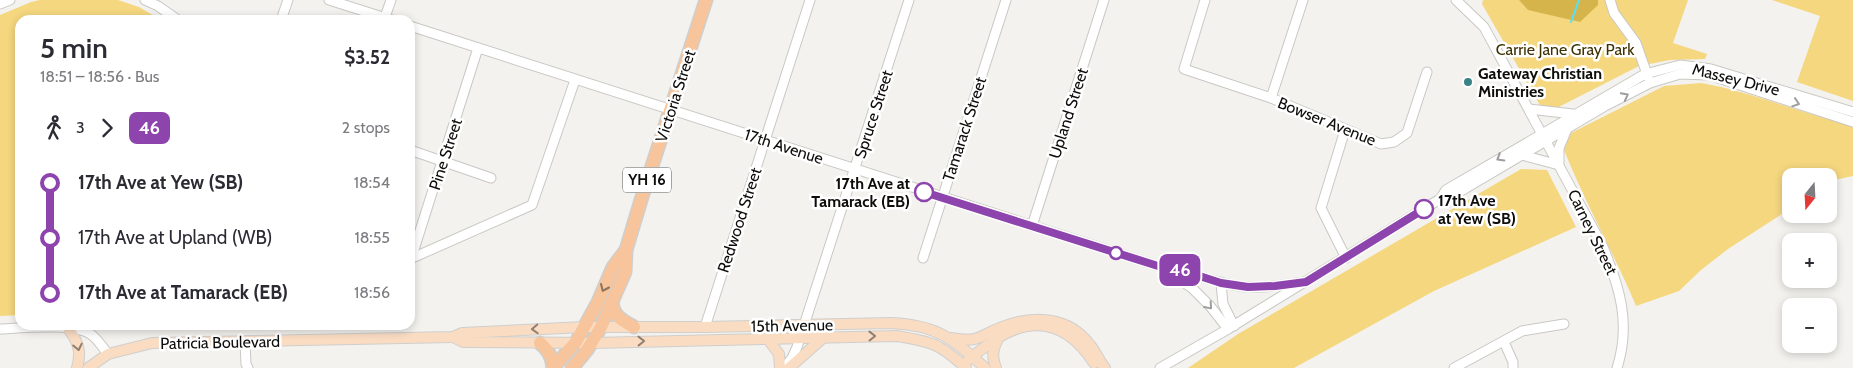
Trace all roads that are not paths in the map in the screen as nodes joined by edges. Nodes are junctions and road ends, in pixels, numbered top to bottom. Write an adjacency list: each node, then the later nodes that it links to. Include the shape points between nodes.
1 (10, 0): 15 (street)
2 (145, 0): 16 (street)
3 (288, 0): 17 (street)
4 (329, 0): 18 (street)
5 (391, 0): 19 (street)
6 (706, 0): 29 (highway, Victoria Street / YH 16)
7 (810, 0): 36 (street, Redwood Street)
8 (909, 0): 41 (street, Spruce Street)
9 (1006, 0): 43 (street, Tamarack Street)
10 (1104, 0): 45 (street, Upland Street)
11 (1205, 0): 27 (street, Bowser Avenue, via 1184,68)
12 (1303, 0): 27 (street)
13 (1456, 0): 28 (street, Carney Street, via 1484,27)
14 (1610, 0): 23 (street, via 1614,13 1636,42)
15 (0, 4)
16 (171, 15)
17 (283, 15)
18 (375, 15)
19 (388, 15)
20 (415, 28): 21 (street, 17th Avenue)
21 (478, 48): 24 (street, 17th Avenue); 39 (street, Pine Street)
22 (1426, 72): 34 (street, Bowser Avenue, via 1407,132 1394,142 1381,144)
23 (1647, 74): 25 (street); 26 (street, Massey Drive, via 1680,65 1711,69); 31 (street, Massey Drive)
24 (575, 80): 29 (street, 17th Avenue); 48 (street, via 532,205)
25 (1651, 83): 26 (street, Massey Drive, via 1680,74 1708,75); 33 (street, Massey Drive, one-way to 25)
26 (1764, 89): 30 (street, Massey Drive); 32 (street, Massey Drive, one-way to 32)
27 (1271, 98): 34 (street, Bowser Avenue)
28 (1529, 109): 31 (street); 35 (street, Carney Street)
29 (670, 110): 36 (street, 17th Avenue); 47 (highway, Victoria Street / YH 16)
30 (1853, 112)
31 (1574, 114): 35 (street, Massey Drive)
32 (1853, 122)
33 (1567, 128): 35 (street, Massey Drive); 40 (street, via 1559,148)
34 (1345, 130): 50 (street, via 1321,208)
35 (1544, 137): 38 (street); 40 (street, Carney Street); 44 (street, one-way to 44, via 1446,190)
36 (765, 140): 41 (street, 17th Avenue); 59 (street, Redwood Street)
37 (415, 152): 39 (street)
38 (1522, 155): 40 (street); 44 (street, via 1449,198)
39 (443, 161): 42 (street); 46 (street, Pine Street)
40 (1559, 165): 95 (street, Carney Street, via 1603,247 1617,281 1624,321)
41 (855, 169): 43 (street, 17th Avenue); 56 (street, Spruce Street)
42 (491, 178)
43 (942, 198): 45 (street, 17th Avenue); 49 (street, Tamarack Street)
44 (1440, 199): 50 (street)
45 (1032, 226): 51 (street, 17th Avenue)
46 (415, 244)
47 (626, 250): 54 (highway, Victoria Street / YH 16, via 626,272); 57 (highway, Victoria Street / YH 16, one-way to 57, via 612,267)
48 (415, 257)
49 (923, 258)
50 (1346, 258): 52 (street)
51 (1158, 266): 53 (street, 17th Avenue); 61 (street, 17th Avenue, one-way to 61, via 1192,288)
52 (1306, 282): 53 (street, 17th Avenue, via 1259,288); 61 (street)
53 (1221, 283): 61 (street, via 1223,304)
54 (612, 302): 58 (highway, via 617,316); 60 (highway, Victoria Street / YH 16)
55 (1564, 324): 75 (street, via 1522,331)
56 (804, 325): 59 (main road, 15th Avenue); 67 (street, Spruce Street); 71 (main road, 15th Avenue, via 899,323 929,329)
57 (584, 327): 60 (main road, 15th Avenue); 66 (main road, Patricia Boulevard, one-way to 66, via 462,333); 74 (highway, Victoria Street / YH 16)
58 (634, 327): 59 (main road, 15th Avenue); 60 (main road, 15th Avenue)
59 (705, 327)
60 (601, 328): 76 (highway, Victoria Street / YH 16)
61 (1231, 328): 92 (street)
62 (0, 329): 63 (street)
63 (15, 329)
64 (69, 330): 80 (main road, one-way to 80, via 79,345)
65 (82, 330): 77 (street, via 92,335)
66 (453, 337): 72 (main road, Patricia Boulevard); 73 (main road, Patricia Boulevard, via 463,342)
67 (800, 337): 68 (main road, 15th Avenue); 70 (main road, 15th Avenue); 86 (street, Spruce Street, via 792,358)
68 (824, 337): 79 (main road, 15th Avenue, one-way to 79, via 897,336 928,341 947,350); 87 (main road)
69 (999, 337): 78 (main road); 89 (main road, via 992,356); 90 (main road, via 1024,326 1045,326 1062,331 1084,348)
70 (767, 338): 76 (main road, 15th Avenue, one-way to 70); 85 (main road, via 779,354)
71 (951, 338): 78 (main road, 15th Avenue); 91 (main road, via 976,339 1024,320 1046,319 1064,324 1080,334)
72 (245, 342): 77 (main road, Patricia Boulevard, via 152,343); 82 (street)
73 (540, 342): 74 (main road, Patricia Boulevard); 83 (highway, via 553,359)
74 (576, 342): 76 (main road, 15th Avenue); 83 (highway, Victoria Street / YH 16)
75 (1504, 342): 93 (street); 94 (street)
76 (592, 343): 84 (highway, Victoria Street / YH 16)
77 (108, 354): 81 (main road)
78 (973, 356): 79 (main road); 88 (main road, 15th Avenue)
79 (964, 366)
80 (76, 368)
81 (88, 368)
82 (248, 368)
83 (553, 368)
84 (572, 368)
85 (780, 368)
86 (784, 368)
87 (789, 368)
88 (985, 368)
89 (996, 368)
90 (1097, 368)
91 (1104, 368)
92 (1160, 368)
93 (1454, 368)
94 (1513, 368)
95 (1617, 368)

